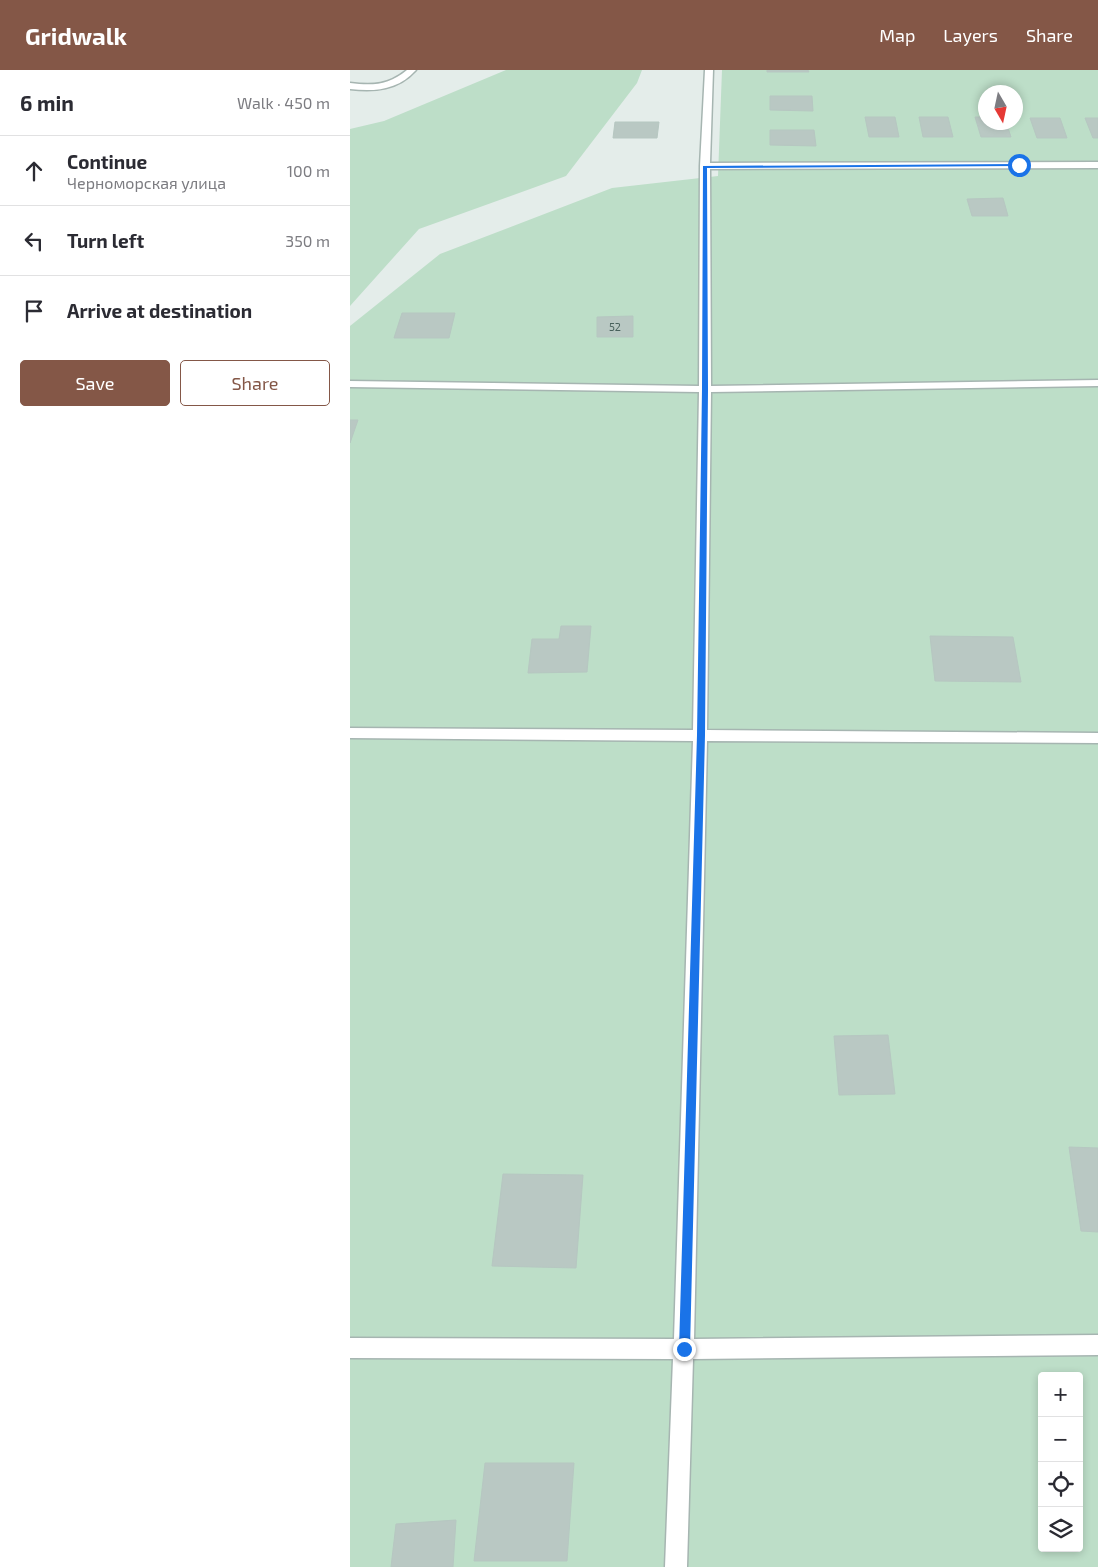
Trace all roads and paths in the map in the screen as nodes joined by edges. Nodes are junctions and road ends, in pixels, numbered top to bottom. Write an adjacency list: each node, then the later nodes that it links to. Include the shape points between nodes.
1 (412, 70): 3 (street, via 399,81 379,88)
2 (709, 70): 5 (street)
3 (350, 86)
4 (1098, 165): 5 (street)
5 (705, 166): 8 (street)
6 (350, 384): 8 (street)
7 (1098, 384): 8 (street)
8 (705, 389): 10 (street)
9 (350, 733): 10 (street)
10 (701, 735): 11 (street); 14 (street)
11 (1098, 738)
12 (1098, 1345): 14 (street)
13 (350, 1348): 14 (street)
14 (684, 1349): 15 (street)
15 (676, 1567)

